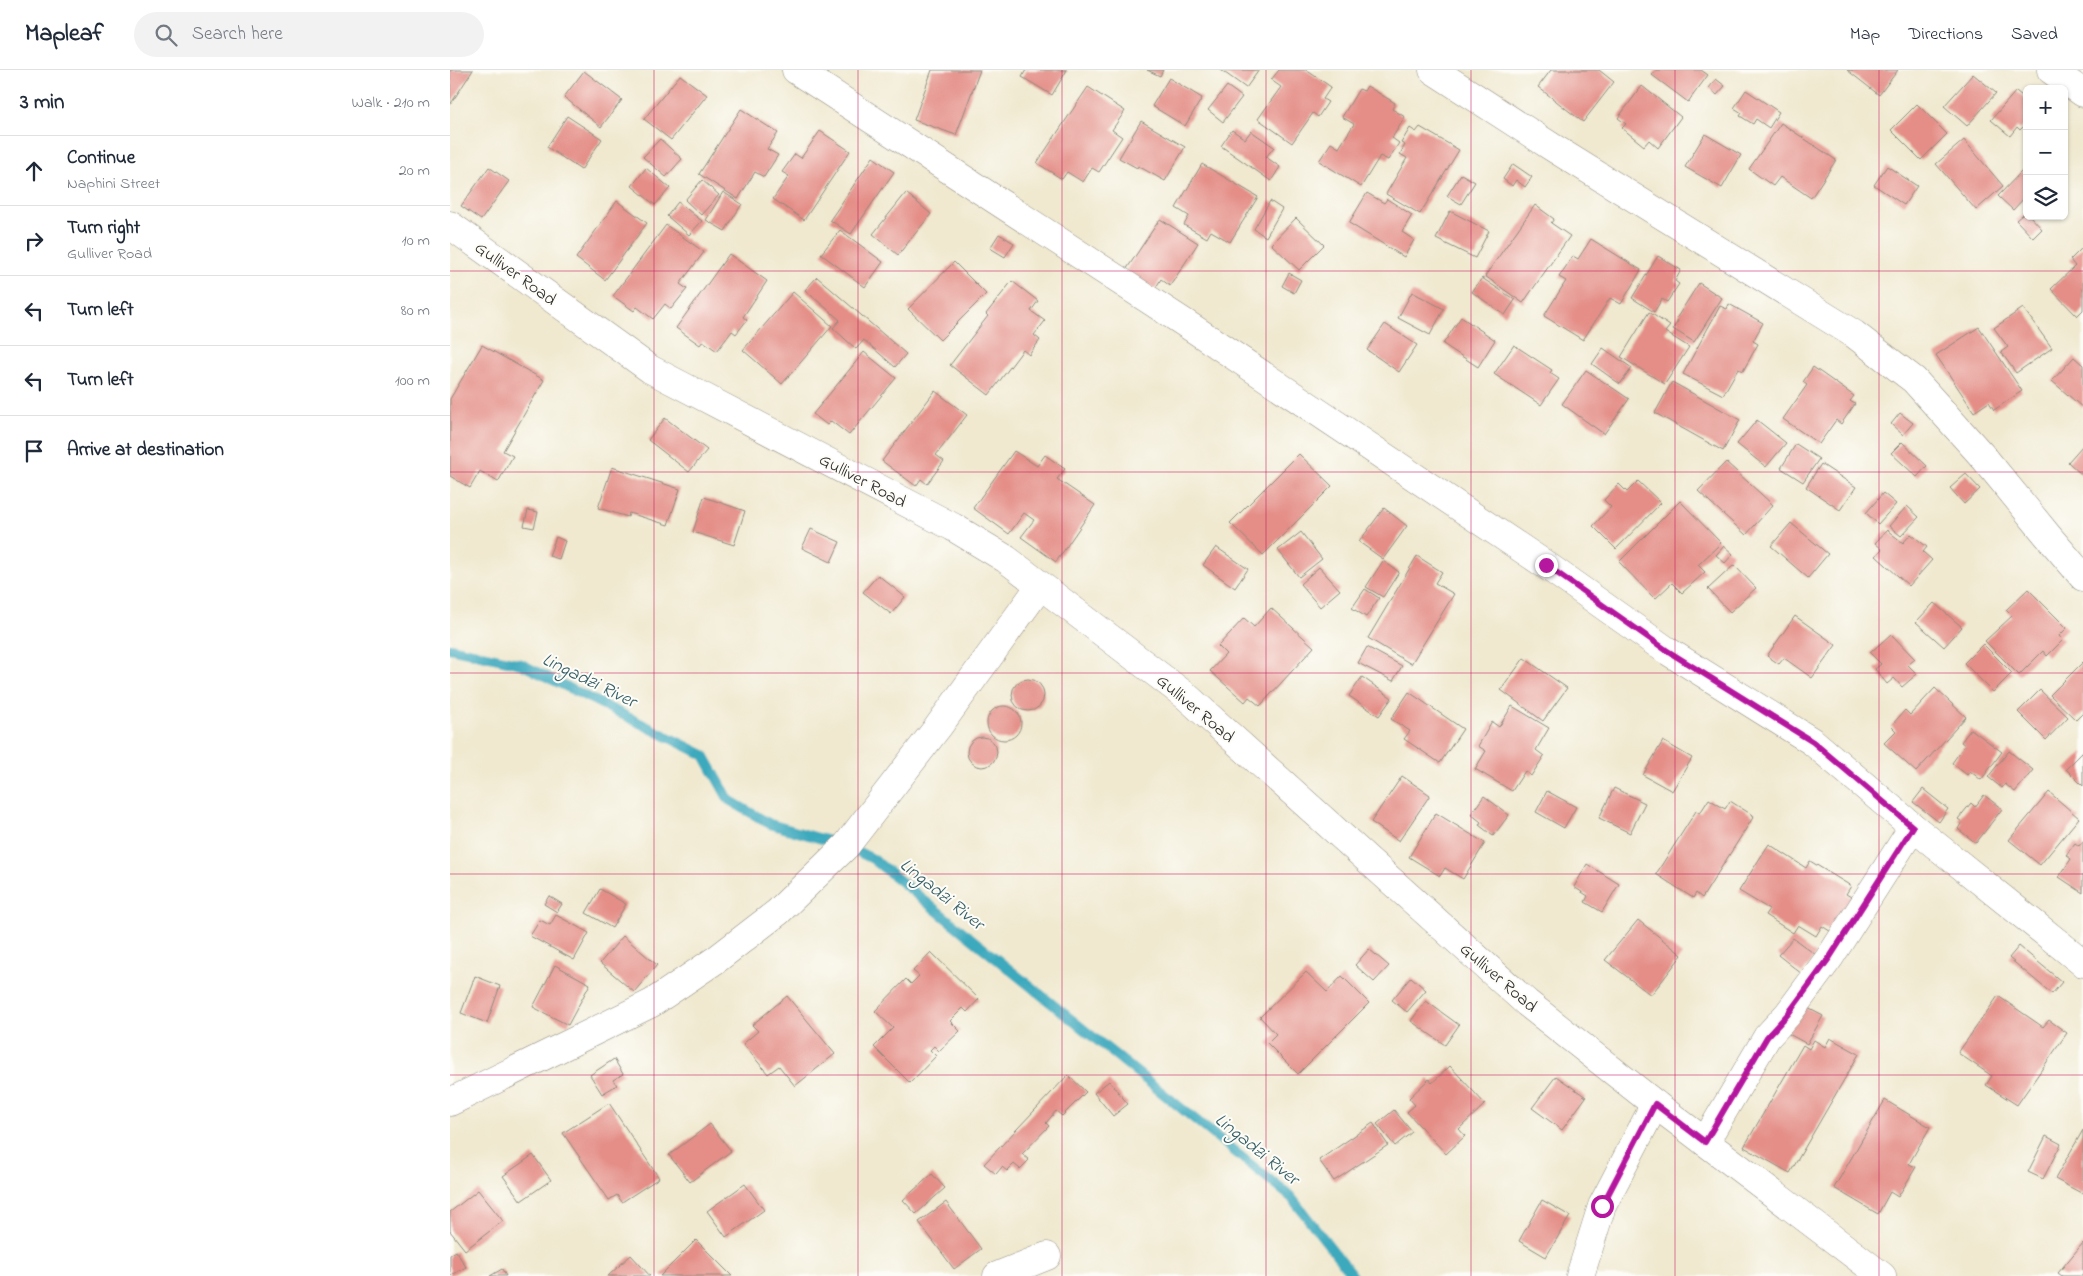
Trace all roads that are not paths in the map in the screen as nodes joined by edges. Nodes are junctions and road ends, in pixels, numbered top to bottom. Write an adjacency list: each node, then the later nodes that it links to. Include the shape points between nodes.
1 (796, 70): 8 (street, via 1197,331 1546,565 1666,650 1813,742)
2 (1433, 70): 6 (street, via 1854,334 1914,380 1986,459)
3 (2051, 70): 4 (street)
4 (2083, 94)
5 (450, 225): 7 (street, Gulliver Road, via 650,369 953,527)
6 (2083, 577)
7 (1040, 586): 10 (street, via 938,727 846,846 778,912 652,1003); 11 (street, Gulliver Road, via 1186,696 1527,1003)
8 (1913, 827): 9 (street); 12 (street, via 1830,957 1767,1037)
9 (2083, 963)
10 (450, 1102)
11 (1655, 1104): 12 (street, Gulliver Road); 15 (street, via 1602,1206)
12 (1705, 1142): 16 (street, Gulliver Road)
13 (1047, 1256): 14 (street)
14 (997, 1276)
15 (1580, 1276)
16 (1882, 1276)

